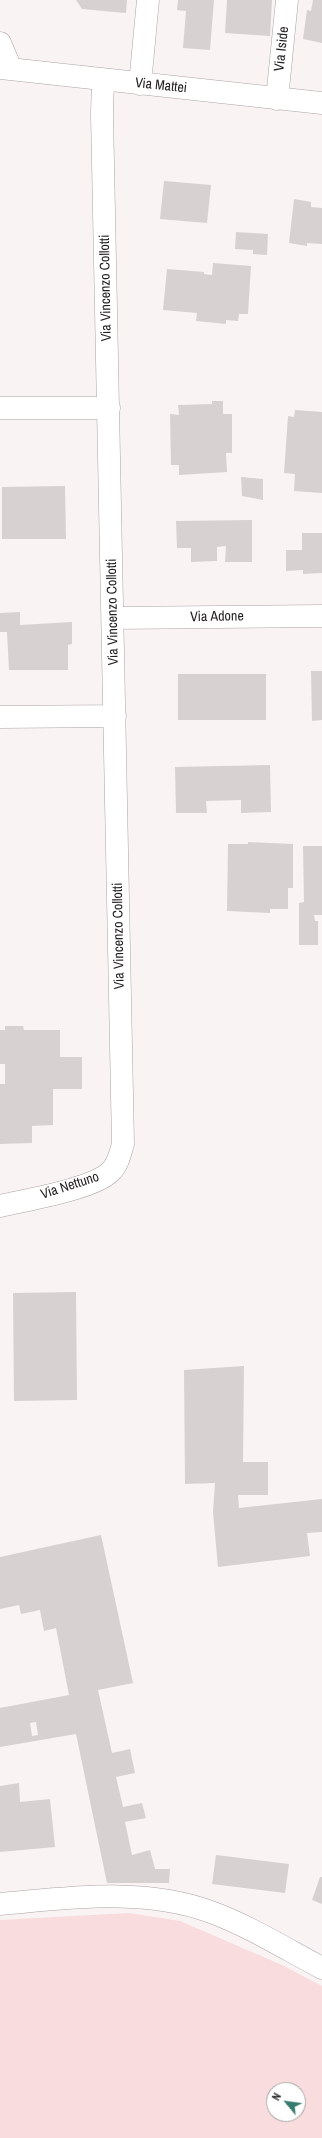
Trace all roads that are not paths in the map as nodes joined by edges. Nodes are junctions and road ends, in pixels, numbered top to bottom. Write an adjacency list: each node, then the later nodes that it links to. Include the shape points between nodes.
1 (148, 0): 6 (street)
2 (287, 0): 7 (street, Via Iside)
3 (0, 42): 4 (street)
4 (5, 68): 5 (street, Via Mattei)
5 (103, 80): 6 (street, Via Mattei); 10 (street, Via Vincenzo Collotti)
6 (140, 84): 7 (street, Via Mattei)
7 (277, 99): 8 (street, Via Mattei)
8 (322, 103)
9 (0, 408): 10 (street)
10 (109, 408): 12 (street, Via Vincenzo Collotti)
11 (322, 616): 12 (street, Via Adone)
12 (113, 618): 13 (street, Via Vincenzo Collotti)
13 (115, 716): 14 (street); 15 (street, Via Vincenzo Collotti)
14 (0, 717)
15 (123, 1144): 16 (street, Via Nettuno, via 118,1160 110,1172 98,1179 78,1187)
16 (0, 1206)
17 (0, 1904): 18 (street, via 132,1896 171,1901 211,1912)
18 (322, 1968)

